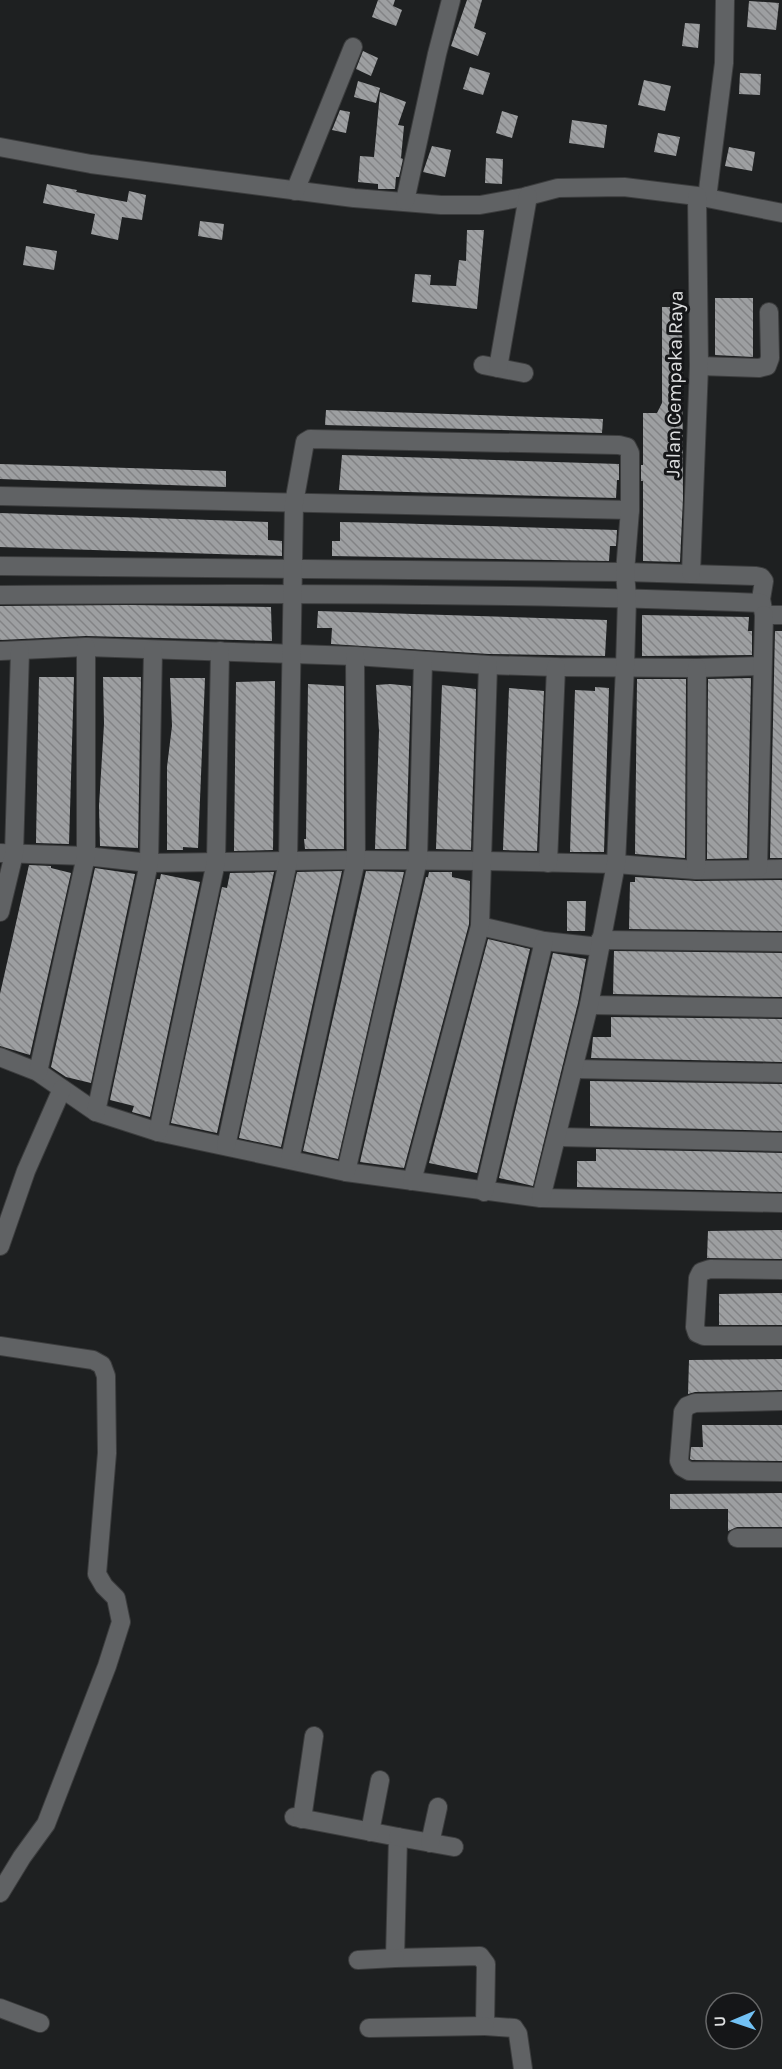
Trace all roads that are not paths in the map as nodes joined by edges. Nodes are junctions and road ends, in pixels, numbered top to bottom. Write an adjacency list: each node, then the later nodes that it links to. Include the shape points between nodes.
1 (451, 0): 8 (street)
2 (725, 0): 7 (street, Jalan Cempaka Raya, via 724,63)
3 (353, 47): 5 (street)
4 (0, 147): 5 (street, via 91,164)
5 (295, 191): 8 (street)
6 (528, 196): 7 (street, via 558,188 624,187); 8 (street, via 480,205); 12 (street, via 490,367)
7 (702, 197): 9 (street); 11 (street, Jalan Cempaka Raya)
8 (405, 201)
9 (782, 213)
10 (769, 312): 11 (street, via 767,366)
11 (699, 366): 18 (street, Jalan Cempaka Raya)
12 (524, 373)
13 (0, 496): 14 (street)
14 (294, 503): 15 (street); 15 (street, via 303,448 310,439 627,447); 19 (street)
15 (630, 510): 17 (street)
16 (0, 566): 19 (street)
17 (625, 573): 18 (street); 19 (street); 21 (street)
18 (691, 573): 22 (street, via 761,577)
19 (292, 581): 20 (street); 21 (street); 28 (street)
20 (0, 595)
21 (627, 597): 22 (street); 34 (street)
22 (767, 608): 32 (street)
23 (86, 647): 24 (street); 26 (street); 37 (street)
24 (153, 650): 27 (street); 43 (street)
25 (0, 651): 26 (street)
26 (20, 651): 36 (street)
27 (220, 651): 28 (street); 41 (street)
28 (292, 654): 29 (street); 42 (street)
29 (355, 656): 30 (street); 38 (street)
30 (423, 661): 31 (street); 39 (street)
31 (488, 665): 33 (street); 40 (street)
32 (762, 666): 35 (street); 46 (street)
33 (556, 667): 34 (street); 44 (street)
34 (624, 667): 35 (street); 45 (street)
35 (698, 668): 48 (street)
36 (7, 854): 37 (street); 49 (street)
37 (86, 856): 43 (street); 58 (street)
38 (356, 860): 39 (street); 42 (street); 66 (street)
39 (418, 860): 40 (street); 67 (street)
40 (483, 861): 44 (street); 50 (street)
41 (216, 862): 42 (street); 43 (street); 62 (street)
42 (288, 862): 65 (street)
43 (148, 863): 61 (street)
44 (548, 863): 45 (street)
45 (616, 864): 48 (street); 53 (street)
46 (758, 868): 47 (street); 48 (street)
47 (782, 869)
48 (696, 870)
49 (0, 912)
50 (480, 926): 51 (street); 68 (street)
51 (544, 941): 53 (street); 69 (street)
52 (782, 942): 53 (street)
53 (600, 943): 54 (street)
54 (589, 1005): 55 (street); 57 (street)
55 (782, 1008)
56 (0, 1057): 58 (street)
57 (573, 1069): 59 (street); 63 (street)
58 (38, 1072): 60 (street)
59 (782, 1072)
60 (62, 1089): 61 (street); 72 (street, via 26,1171)
61 (96, 1112): 62 (street)
62 (158, 1132): 65 (street)
63 (557, 1137): 64 (street); 70 (street)
64 (782, 1142)
65 (226, 1146): 66 (street)
66 (290, 1159): 67 (street)
67 (346, 1172): 68 (street)
68 (412, 1181): 69 (street)
69 (484, 1192): 70 (street)
70 (541, 1198): 71 (street)
71 (782, 1203)
72 (0, 1246)
73 (782, 1270): 74 (street, via 701,1272 695,1327 697,1334 704,1336)
74 (782, 1336)
75 (0, 1346): 87 (street, via 93,1360 102,1365 106,1376 107,1453 97,1574 116,1598 121,1622 46,1824)
76 (782, 1401): 77 (street, via 687,1406 683,1412 679,1461 689,1471)
77 (782, 1472)
78 (736, 1538): 79 (street)
79 (782, 1538)
80 (314, 1736): 83 (street, via 298,1818)
81 (380, 1780): 83 (street)
82 (438, 1807): 85 (street)
83 (370, 1832): 84 (street)
84 (398, 1837): 85 (street); 88 (street)
85 (430, 1843): 86 (street)
86 (454, 1847)
87 (0, 1893)
88 (394, 1958): 89 (street); 92 (street, via 480,1956 486,1964)
89 (358, 1960)
90 (0, 2008): 91 (street)
91 (40, 2023)
92 (485, 2026): 93 (street); 94 (street, via 514,2028)
93 (369, 2028)
94 (523, 2069)

